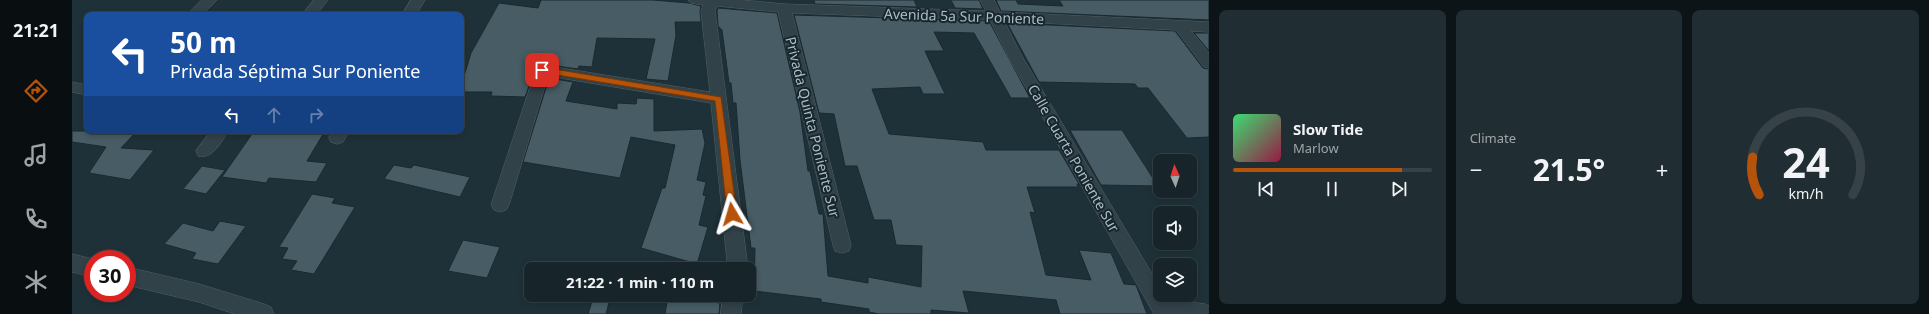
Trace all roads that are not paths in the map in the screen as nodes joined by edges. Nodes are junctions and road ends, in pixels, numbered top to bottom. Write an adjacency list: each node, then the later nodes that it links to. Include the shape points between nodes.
1 (210, 0): 7 (street)
2 (321, 0): 8 (street)
3 (418, 0): 9 (street)
4 (987, 0): 10 (street, Calle Cuarta Poniente Sur)
5 (707, 1): 6 (street, Avenida 5a Sur Poniente); 16 (street)
6 (784, 8): 10 (street, Avenida 5a Sur Poniente); 20 (street, Privada Quinta Poniente Sur)
7 (197, 12)
8 (311, 12)
9 (411, 12)
10 (995, 16): 11 (street, Avenida 5a Sur Poniente); 26 (street, Calle Cuarta Poniente Sur, via 1016,58)
11 (1181, 27): 12 (street, Avenida 5a Sur Poniente); 13 (street)
12 (1209, 27)
13 (1209, 63)
14 (72, 88): 15 (street)
15 (84, 90)
16 (718, 99): 19 (street, via 542,70); 21 (street)
17 (218, 134): 18 (street)
18 (204, 151)
19 (500, 205)
20 (842, 246)
21 (737, 262)
22 (72, 263): 23 (street)
23 (84, 266)
24 (136, 278): 27 (street, via 199,293)
25 (732, 302): 28 (street)
26 (1163, 311): 29 (street)
27 (264, 314)
28 (731, 314)
29 (1205, 314)

